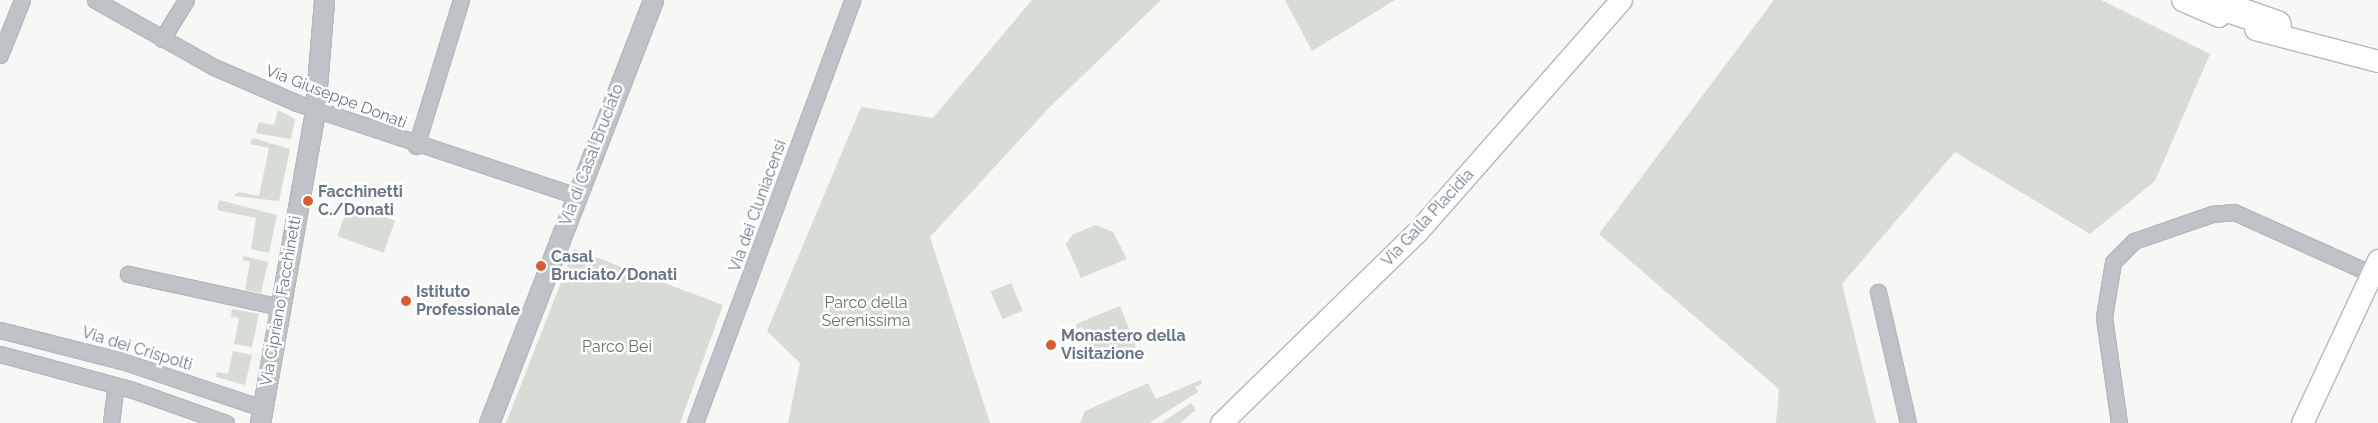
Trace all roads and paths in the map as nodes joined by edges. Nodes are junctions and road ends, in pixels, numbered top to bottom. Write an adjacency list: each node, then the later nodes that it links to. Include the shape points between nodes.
1 (22, 0): 15 (street)
2 (186, 0): 13 (street)
3 (324, 0): 17 (street, Via Cipriano Facchinetti)
4 (461, 0): 18 (street)
5 (653, 0): 19 (street, Via di Casal Bruciato)
6 (852, 0): 31 (street, Via dei Cluniacensi)
7 (1621, 0): 32 (main road, Via Galla Placidia, via 1418,232)
8 (2182, 0): 16 (main road, via 2294,42)
9 (2205, 0): 12 (highway)
10 (2229, 0): 12 (highway)
11 (103, 2): 13 (street, Via Giuseppe Donati)
12 (2276, 25): 14 (main road)
13 (162, 38): 17 (street, Via Giuseppe Donati, via 214,68)
14 (2378, 49)
15 (0, 55)
16 (2378, 60)
17 (315, 110): 18 (street, Via Giuseppe Donati); 23 (street, Via Cipriano Facchinetti)
18 (416, 146): 19 (street, Via Giuseppe Donati)
19 (576, 196): 30 (street, Via di Casal Bruciato)
20 (2375, 267): 34 (street, via 2234,212 2212,214 2134,241 2113,262 2104,318); 35 (main road)
21 (128, 274): 23 (street)
22 (1878, 292): 33 (street)
23 (280, 307): 27 (street, Via Cipriano Facchinetti)
24 (0, 330): 27 (street, Via dei Crispolti, via 122,361)
25 (0, 354): 26 (street)
26 (116, 385): 28 (street); 29 (street)
27 (261, 416)
28 (111, 423)
29 (226, 423)
30 (489, 423)
31 (695, 423)
32 (1221, 423)
33 (1908, 423)
34 (2119, 423)
35 (2302, 423)

